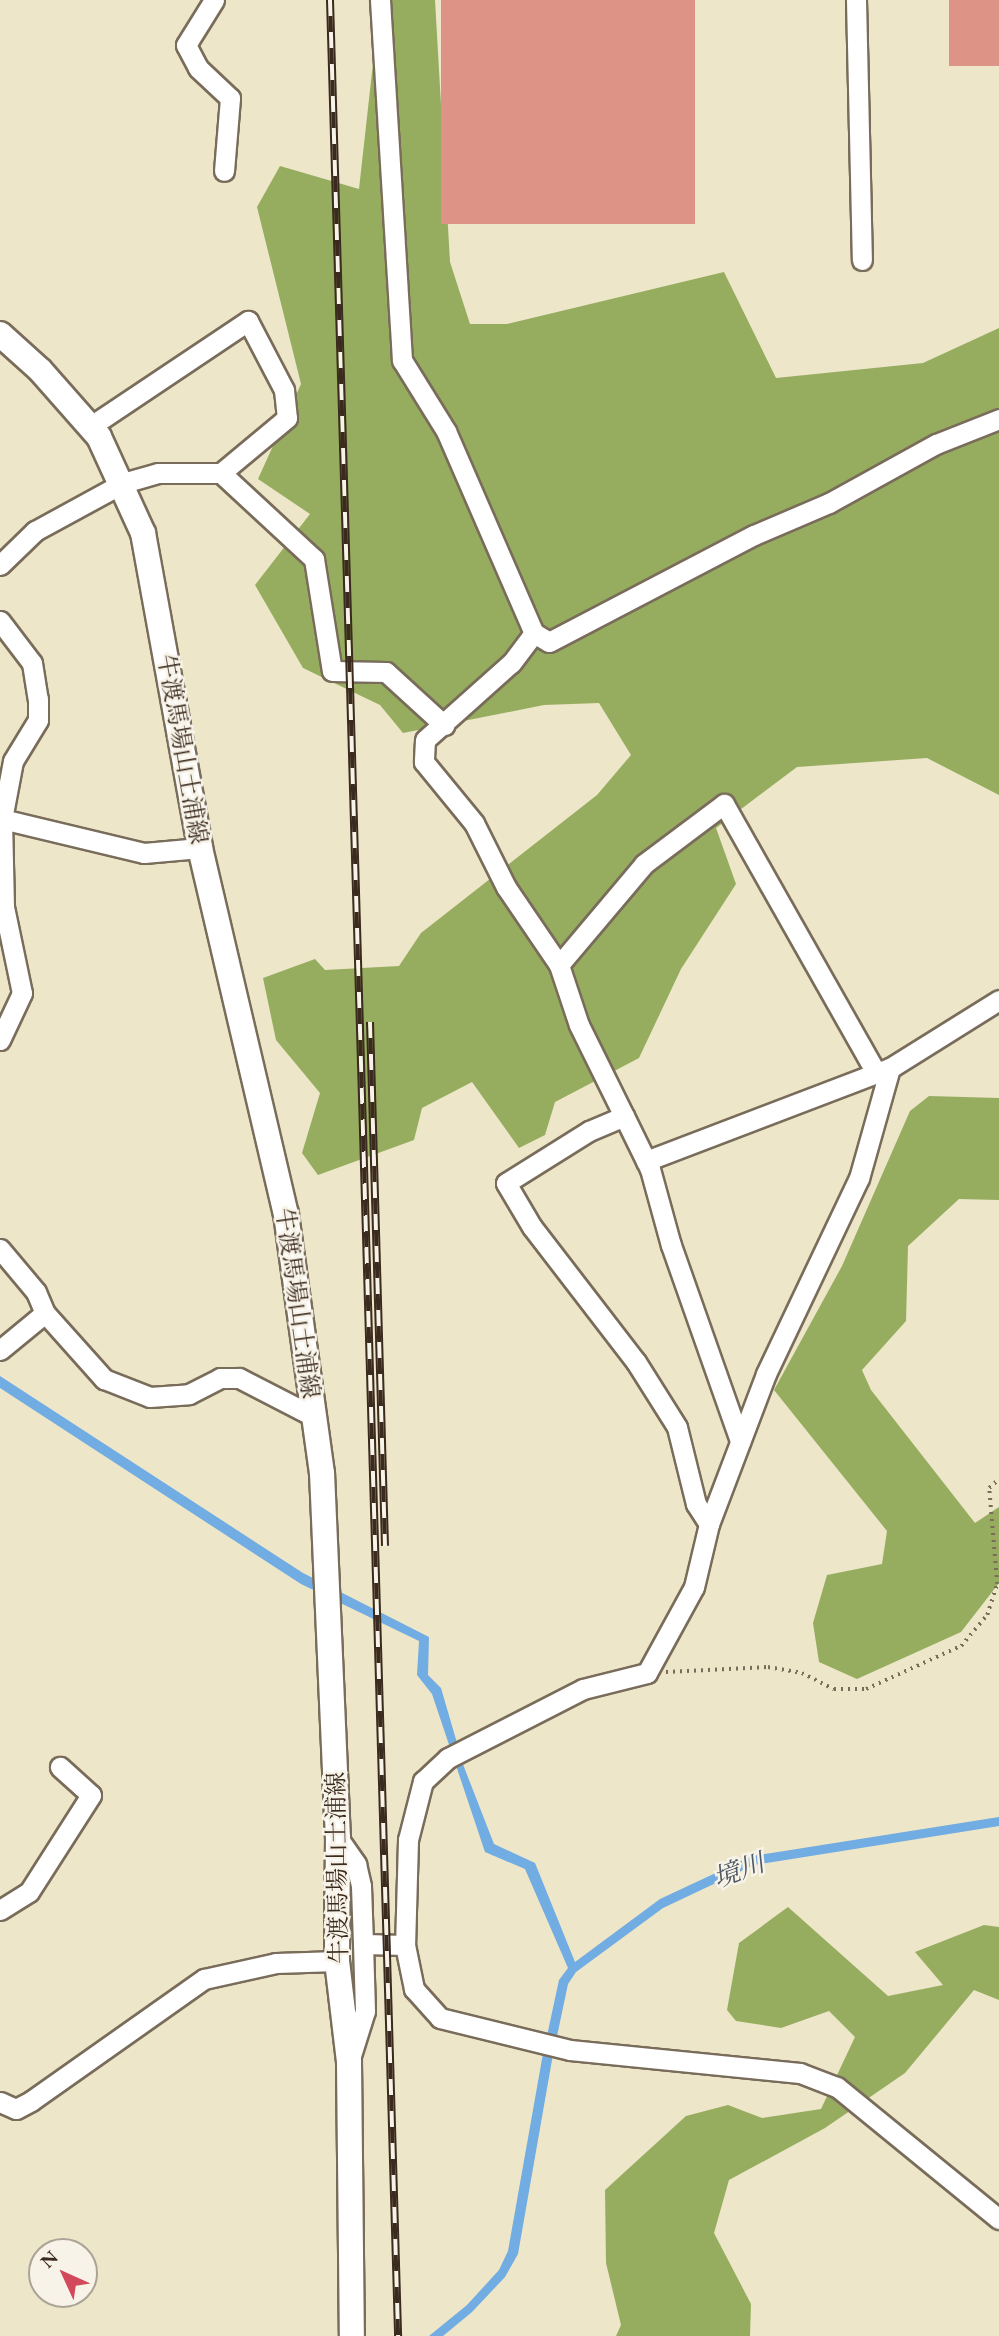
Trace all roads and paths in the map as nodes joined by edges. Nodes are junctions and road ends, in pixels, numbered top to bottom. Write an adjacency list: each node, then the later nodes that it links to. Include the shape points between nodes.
1 (214, 0): 4 (street, via 186,45 198,68 230,98)
2 (380, 0): 13 (street, via 402,360 446,431)
3 (856, 0): 5 (street)
4 (224, 171)
5 (862, 260)
6 (0, 334): 8 (main road, 牛渡馬場山土浦線, via 40,369)
7 (999, 419): 13 (street, via 936,444 829,503 754,535 549,642)
8 (91, 426): 9 (street, via 247,321 284,390 287,418); 10 (main road, 牛渡馬場山土浦線)
9 (221, 473): 10 (street, via 158,473); 14 (street, via 314,559 332,671 386,672)
10 (123, 483): 11 (street, via 35,531); 16 (main road, 牛渡馬場山土浦線, via 148,559)
11 (0, 565)
12 (0, 621): 15 (street, via 32,663 38,699 38,720 13,761)
13 (534, 633): 14 (street, via 511,663)
14 (444, 726): 17 (street, via 425,740 424,762 474,823 506,887)
15 (2, 819): 16 (street, via 144,853); 19 (street, via 4,907 22,993)
16 (200, 848): 26 (main road, 牛渡馬場山土浦線, via 286,1214)
17 (559, 965): 20 (street, via 644,864 724,804); 21 (street, via 579,1025)
18 (999, 1000): 20 (street)
19 (0, 1040)
20 (883, 1070): 22 (street); 27 (street, via 859,1178 795,1306)
21 (624, 1116): 22 (street); 29 (street, via 589,1131 506,1182 532,1227 636,1362 677,1427 696,1504)
22 (646, 1161): 27 (street)
23 (0, 1249): 24 (street, via 36,1292)
24 (46, 1313): 25 (street); 26 (street, via 104,1379 150,1398 189,1394 220,1378 239,1378)
25 (0, 1350)
26 (315, 1418): 32 (main road, 牛渡馬場山土浦線, via 322,1473)
27 (740, 1441): 29 (street)
28 (999, 1479): 30 (path, via 989,1488 998,1584 987,1615 961,1646 866,1689 834,1689 802,1673 768,1667)
29 (709, 1524): 30 (street, via 694,1587)
30 (647, 1673): 35 (street, via 583,1689 447,1758 423,1781 408,1840)
31 (60, 1767): 33 (street, via 91,1795 29,1892)
32 (338, 1838): 34 (street, via 356,1864 362,1886); 36 (main road, 牛渡馬場山土浦線)
33 (0, 1910)
34 (363, 1944): 35 (street); 37 (street, via 365,2011)
35 (405, 1945): 39 (street, via 414,1989 440,2018 570,2050 800,2073 837,2087)
36 (337, 1961): 37 (main road, 牛渡馬場山土浦線); 38 (street, via 276,1964 204,1979 31,2101 16,2109)
37 (349, 2062): 40 (main road, 牛渡馬場山土浦線)
38 (0, 2102)
39 (999, 2219)
40 (352, 2336)

